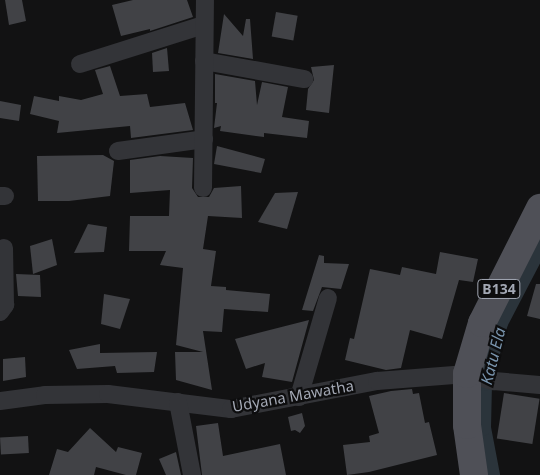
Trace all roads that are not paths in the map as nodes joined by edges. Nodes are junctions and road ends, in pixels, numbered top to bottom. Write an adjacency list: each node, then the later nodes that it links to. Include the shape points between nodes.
1 (205, 0): 2 (street)
2 (204, 26): 3 (street); 4 (street)
3 (204, 61): 5 (street); 6 (street)
4 (80, 64)
5 (304, 79)
6 (204, 139): 7 (street); 8 (street)
7 (118, 151)
8 (203, 188)
9 (540, 208): 13 (main road, B134, via 482,323)
10 (4, 248): 12 (street, via 5,306)
11 (328, 298): 15 (street)
12 (0, 312)
13 (471, 375): 14 (street, Udyana Mawatha, via 494,381); 15 (street, Udyana Mawatha, via 377,380); 19 (main road, B134, via 466,425)
14 (540, 385)
15 (299, 397): 17 (street, Udyana Mawatha, via 231,409)
16 (0, 401): 17 (street, Udyana Mawatha, via 45,395 108,394)
17 (178, 402): 18 (street)
18 (192, 475)
19 (474, 475)

